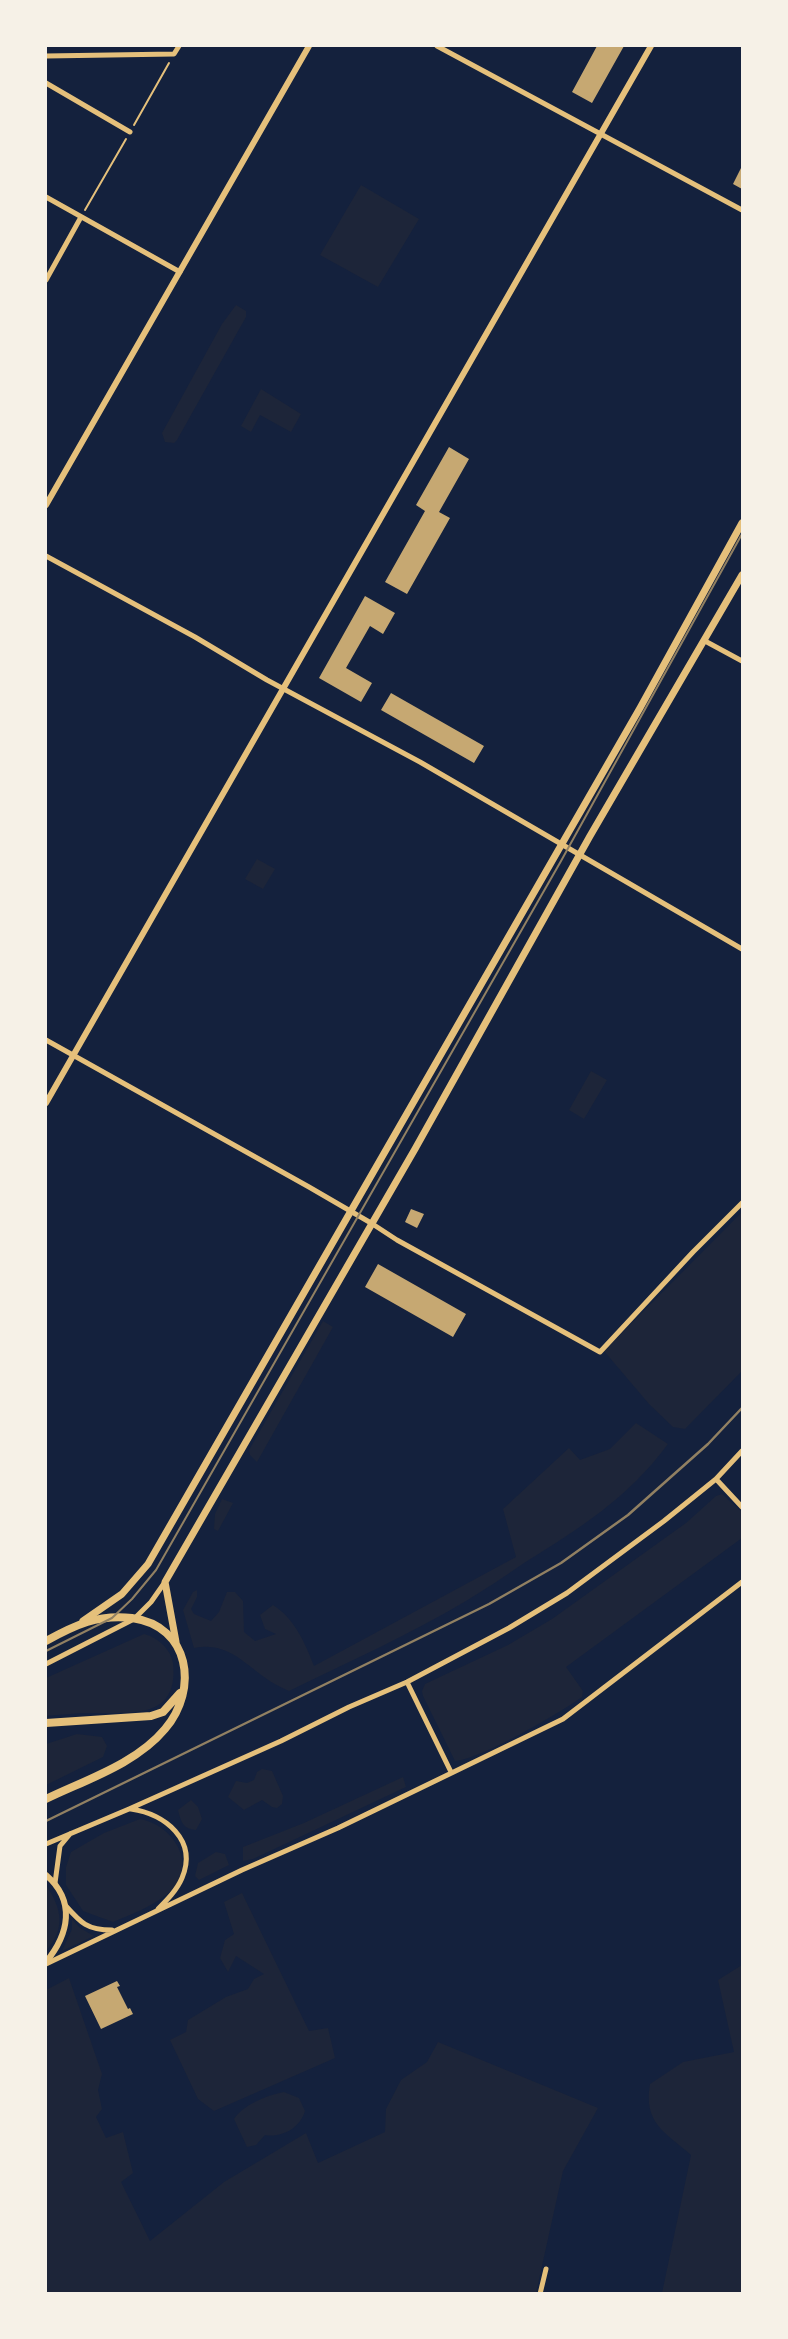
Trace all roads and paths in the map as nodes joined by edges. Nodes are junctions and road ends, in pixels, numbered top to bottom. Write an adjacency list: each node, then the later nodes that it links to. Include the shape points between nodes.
1 (179, 46): 5 (street, via 174,54)
2 (309, 46): 12 (street)
3 (437, 46): 8 (street)
4 (651, 46): 8 (street)
5 (46, 56)
6 (46, 83): 7 (street)
7 (130, 132)
8 (600, 133): 10 (street); 20 (street)
9 (46, 197): 11 (street)
10 (743, 209)
11 (81, 217): 12 (street); 13 (street)
12 (180, 272): 14 (street)
13 (46, 279)
14 (46, 505)
15 (743, 523): 21 (main road)
16 (46, 556): 20 (street)
17 (743, 575): 18 (main road)
18 (705, 641): 19 (street); 22 (main road)
19 (743, 661)
20 (284, 689): 21 (street); 25 (street)
21 (562, 843): 22 (street); 28 (main road)
22 (580, 853): 23 (street); 29 (main road)
23 (743, 949)
24 (46, 1040): 25 (street)
25 (73, 1055): 26 (street); 28 (street)
26 (46, 1103)
27 (743, 1203): 29 (street, via 600,1352)
28 (349, 1210): 29 (street); 36 (main road, via 148,1564 122,1594)
29 (372, 1223): 33 (main road)
30 (743, 1451): 31 (street)
31 (716, 1479): 32 (street); 40 (street, via 567,1593)
32 (743, 1507)
33 (164, 1582): 35 (street); 38 (main road)
34 (743, 1582): 43 (street, via 563,1719)
35 (134, 1619): 36 (main road); 38 (main road, via 155,1625); 39 (street)
36 (83, 1621): 37 (main road)
37 (47, 1639)
38 (176, 1642): 41 (main road, via 185,1667)
39 (46, 1664)
40 (407, 1682): 43 (street); 45 (street)
41 (183, 1689): 42 (main road, via 163,1712 151,1716); 44 (main road, via 174,1718 148,1746)
42 (46, 1723)
43 (452, 1772): 51 (street)
44 (46, 1799)
45 (129, 1809): 46 (street); 51 (street, via 164,1820 184,1845 182,1878)
46 (72, 1832): 47 (street); 49 (street, via 60,1846)
47 (46, 1844)
48 (46, 1875): 49 (street)
49 (55, 1883): 50 (street)
50 (65, 1905): 52 (street, via 94,1930); 53 (street, via 62,1937)
51 (156, 1912): 52 (street)
52 (116, 1930): 53 (street)
53 (46, 1963)
54 (546, 2269): 55 (street)
55 (540, 2294)

